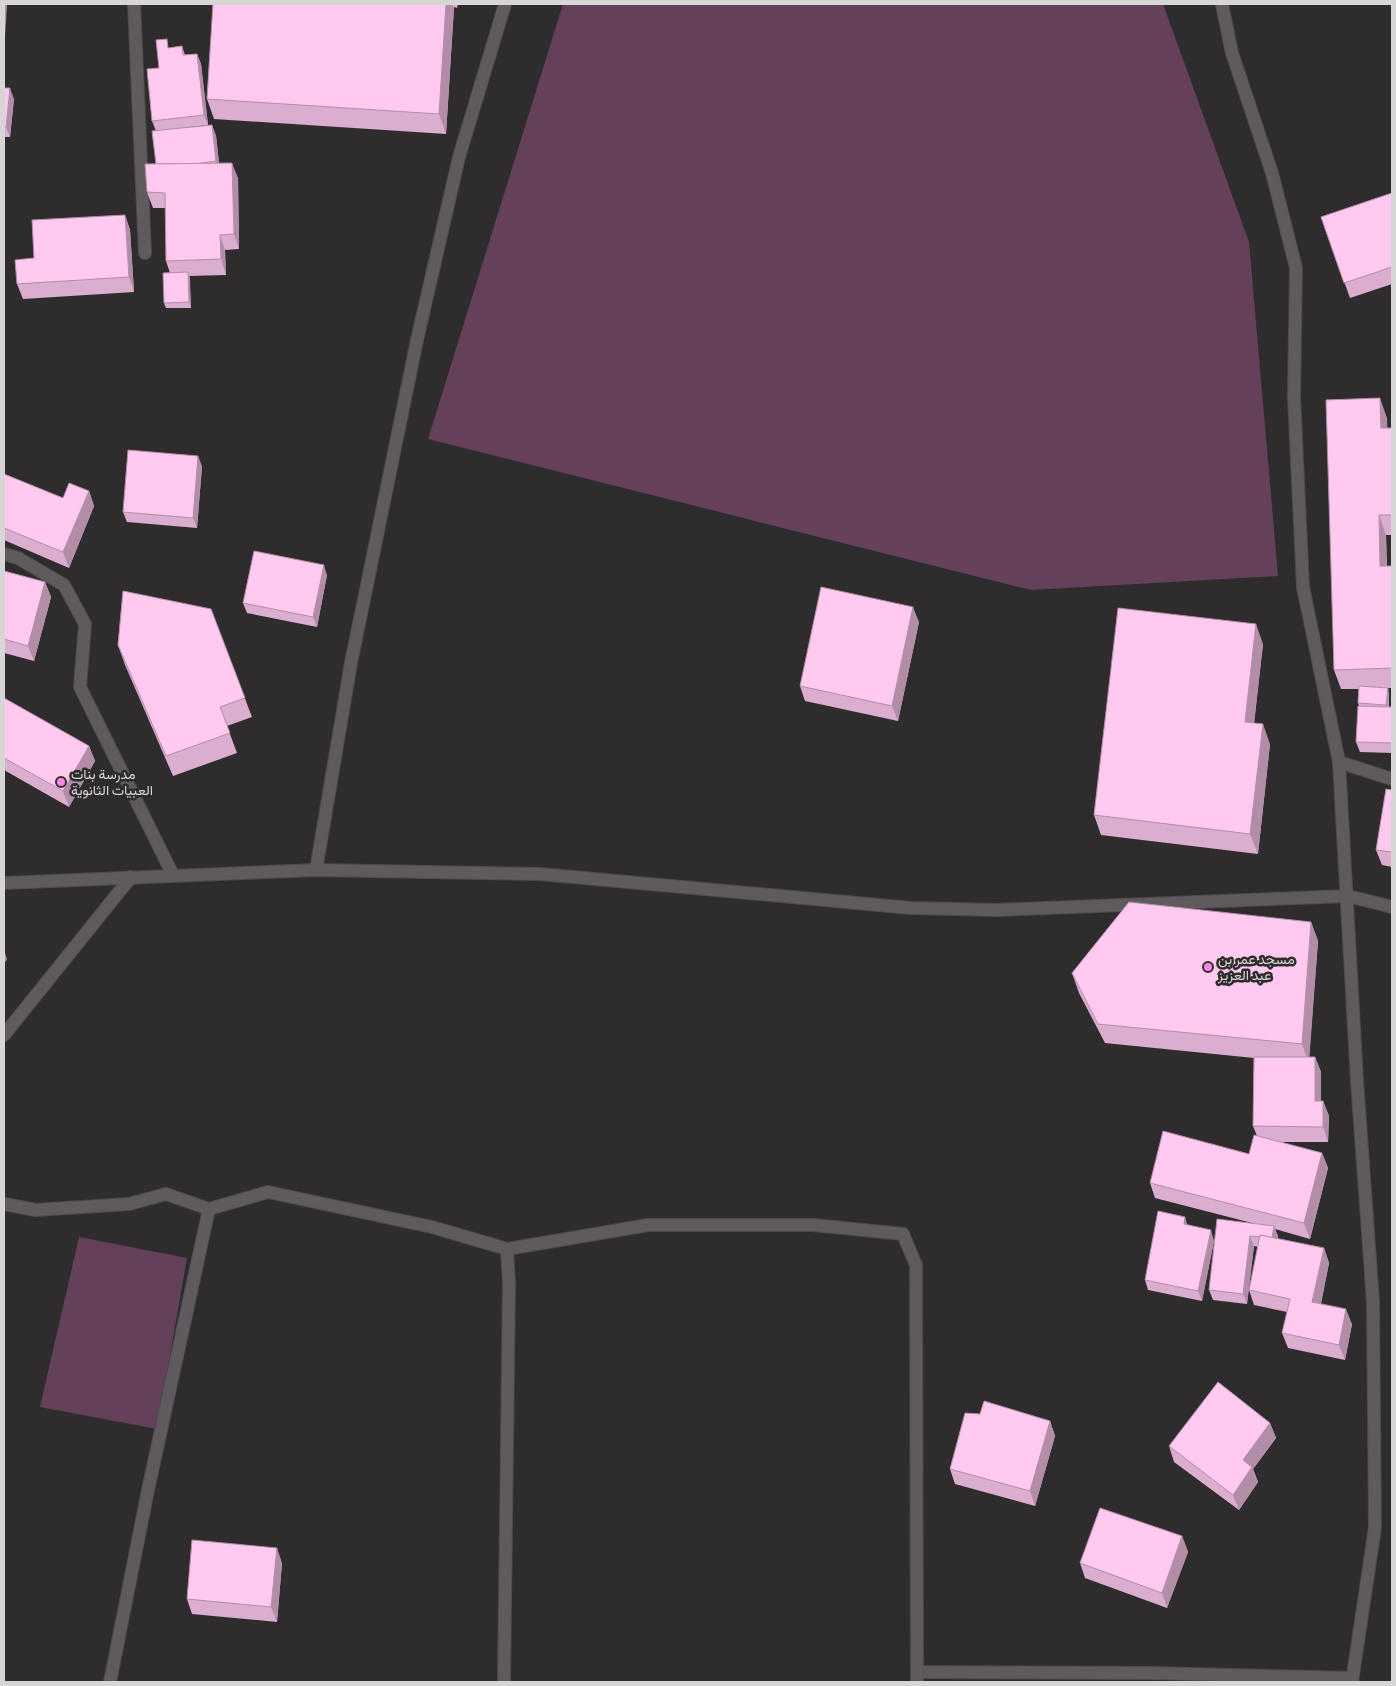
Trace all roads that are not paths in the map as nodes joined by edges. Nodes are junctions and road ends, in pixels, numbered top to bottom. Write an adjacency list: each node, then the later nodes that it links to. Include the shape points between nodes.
1 (134, 4): 4 (street)
2 (504, 4): 8 (street, via 459,157 415,349 351,664)
3 (1222, 4): 6 (street, via 1232,53 1272,173 1296,268 1294,396 1303,586)
4 (145, 253)
5 (4, 554): 9 (street, via 18,558 64,585 85,624 80,687)
6 (1339, 762): 7 (street); 12 (street)
7 (1392, 779)
8 (316, 870): 9 (street); 12 (street, via 540,874 911,908 996,910)
9 (173, 875): 10 (street)
10 (131, 877): 11 (street); 14 (street)
11 (4, 883)
12 (1348, 896): 13 (street); 19 (street, via 1373,1302 1375,1518)
13 (1392, 907)
14 (4, 1035)
15 (4, 1204): 16 (street, via 36,1210 129,1204 166,1194)
16 (209, 1209): 17 (street, via 268,1192 432,1227); 20 (street)
17 (507, 1249): 18 (street, via 648,1225 813,1225 903,1234 916,1264); 21 (street)
18 (917, 1677): 19 (street, via 1149,1674)
19 (1352, 1680)
20 (110, 1682)
21 (504, 1682)

